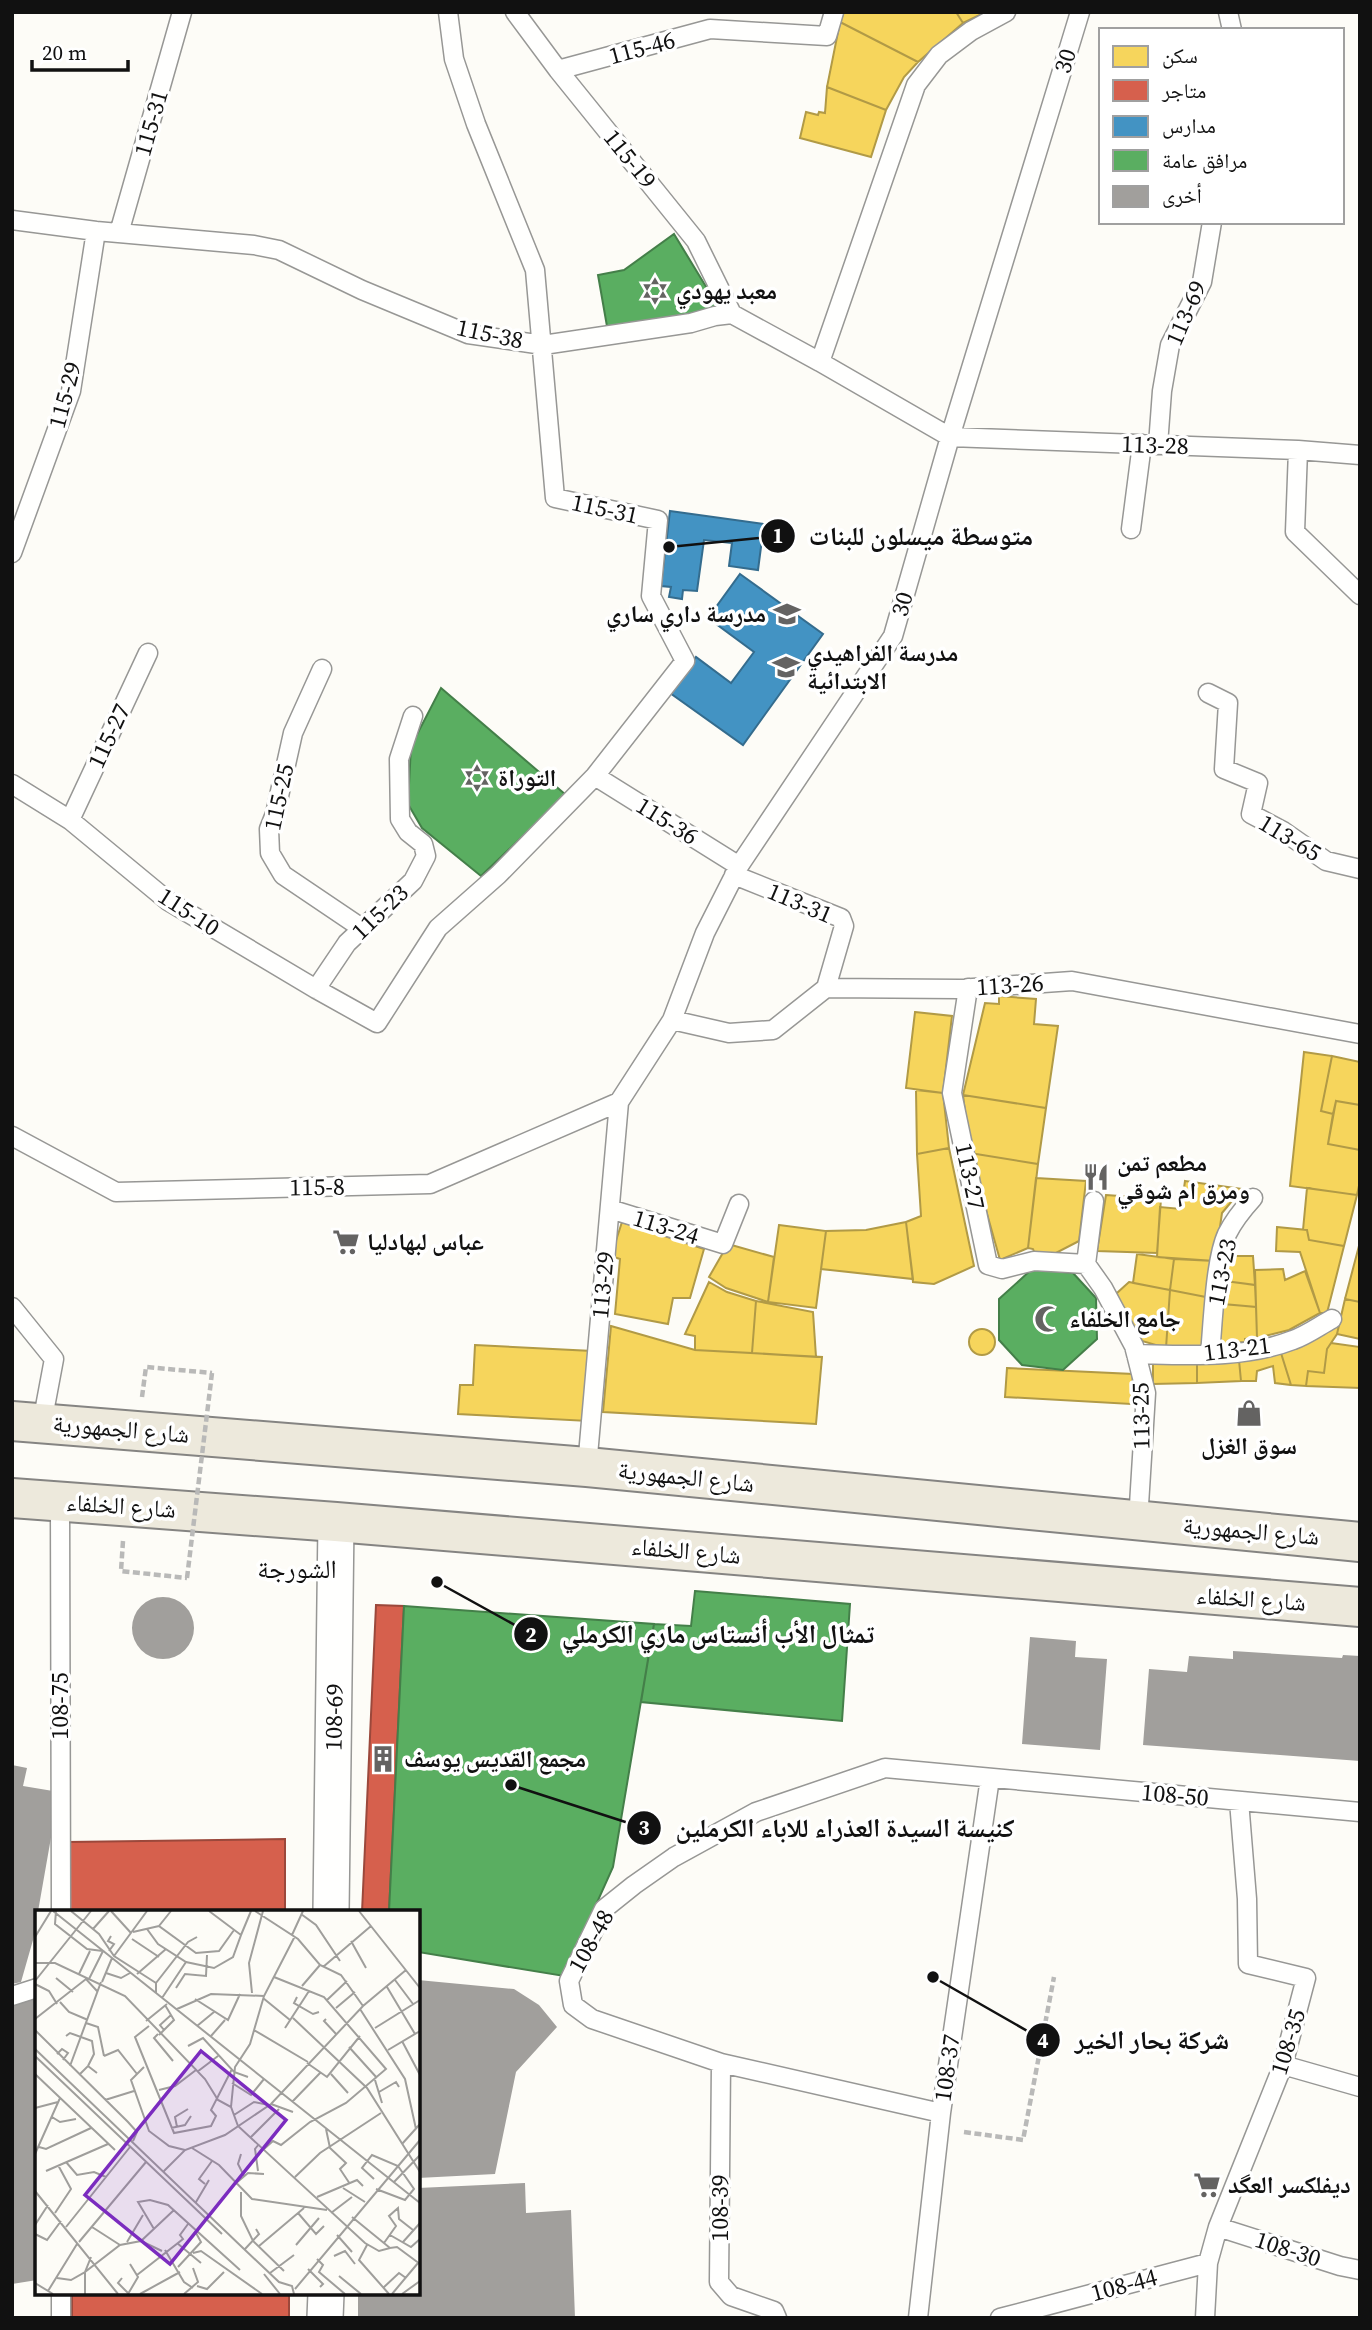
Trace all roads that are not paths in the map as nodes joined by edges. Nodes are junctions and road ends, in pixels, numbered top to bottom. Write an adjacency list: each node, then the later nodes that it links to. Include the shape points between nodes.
1 (181, 12): 11 (lane, 115-31)
2 (448, 12): 13 (lane, 115-31, via 454,59 535,270)
3 (516, 12): 7 (lane, 115-19)
4 (834, 12): 7 (lane, 115-46, via 827,36 710,29)
5 (1006, 12): 14 (lane, via 939,55 916,85)
6 (1080, 12): 15 (lane, 30)
7 (558, 70): 12 (lane, 115-19, via 696,241)
8 (12, 220): 10 (lane, 115-38)
9 (1212, 224): 16 (lane, 113-69, via 1202,282 1170,345)
10 (96, 232): 11 (lane, 115-38); 20 (lane, 115-29, via 71,391)
11 (119, 233): 13 (lane, 115-38, via 279,250 468,334)
12 (732, 314): 13 (lane, 115-38); 14 (lane)
13 (543, 345): 26 (lane, 115-31, via 555,498 657,520 651,596 685,661)
14 (820, 362): 15 (lane)
15 (950, 438): 16 (lane, 113-28); 30 (lane, 30, via 892,636)
16 (1150, 444): 17 (lane, 113-28); 19 (lane, 113-69)
17 (1298, 450): 18 (lane, 113-28); 21 (lane, via 1295,532)
18 (1360, 455)
19 (1131, 529)
20 (12, 553)
21 (1360, 596)
22 (148, 653): 28 (lane, 115-27)
23 (322, 669): 31 (lane, 115-25, via 293,733 269,829 270,853 283,875)
24 (1209, 693): 29 (lane, 113-65, via 1228,703 1224,769 1258,782 1251,814 1326,861)
25 (413, 716): 31 (lane, 115-23, via 399,759 400,818 423,844 426,856 413,881)
26 (595, 776): 30 (lane, 115-36); 36 (lane, 115-31, via 498,875 438,928)
27 (12, 784): 28 (lane, 115-10)
28 (70, 820): 34 (lane, 115-10, via 168,901)
29 (1360, 869)
30 (736, 871): 32 (lane, 113-31, via 841,918 844,926); 35 (lane, 30, via 705,933)
31 (363, 929): 34 (lane, 115-23, via 347,943)
32 (826, 988): 33 (lane, 113-26); 35 (lane, via 773,1031 729,1033)
33 (968, 988): 37 (lane, 113-26, via 1072,981); 44 (lane, 113-27, via 952,1093 988,1265 1002,1269 1034,1261)
34 (316, 989): 36 (lane, 115-10)
35 (672, 1020): 38 (lane, 30)
36 (377, 1023)
37 (1360, 1034)
38 (619, 1102): 39 (lane, 115-8, via 430,1184 116,1192); 43 (lane, 113-29)
39 (12, 1136)
40 (1253, 1198): 48 (lane, 113-23, via 1226,1236)
41 (1094, 1200): 44 (lane)
42 (739, 1204): 43 (lane, 113-24, via 723,1244)
43 (610, 1209): 50 (lane, 113-29)
44 (1086, 1265): 47 (lane, 113-25, via 1103,1288)
45 (12, 1307): 49 (lane, via 54,1359)
46 (1332, 1319): 48 (lane, 113-21, via 1260,1350)
47 (1136, 1354): 48 (lane, 113-21); 53 (lane, 113-25, via 1146,1393)
48 (1210, 1354)
49 (27, 1422): 50 (main road, شارع الجمهورية)
50 (587, 1467): 53 (main road, شارع الجمهورية)
51 (12, 1498): 52 (main road, شارع الخلفاء)
52 (60, 1501): 54 (main road, شارع الخلفاء); 60 (lane, 108-75)
53 (1138, 1521): 55 (main road, شارع الجمهورية)
54 (336, 1522): 56 (main road, شارع الخلفاء); 61 (street, 108-69)
55 (1360, 1542)
56 (1360, 1607)
57 (990, 1778): 58 (lane, 108-50); 64 (lane, 108-48, via 885,1768 808,1794 756,1812 674,1857 604,1909 569,1981 573,2005 592,2019); 67 (lane, 108-37)
58 (1239, 1801): 59 (lane, 108-50); 65 (lane, 108-35, via 1248,1964 1306,1978)
59 (1360, 1812)
60 (61, 1910)
61 (331, 1910)
62 (35, 1989): 63 (lane)
63 (12, 1996)
64 (721, 2063): 67 (lane, 108-48); 75 (lane, 108-39, via 719,2282 731,2296 774,2311)
65 (1283, 2065): 66 (lane); 68 (lane, 108-35)
66 (1360, 2087)
67 (940, 2121): 76 (lane, 108-37)
68 (1218, 2227): 69 (lane, 108-35); 70 (lane, 108-30)
69 (1208, 2263): 77 (lane, 108-44); 78 (lane, 108-35)
70 (1360, 2270)
71 (61, 2295): 73 (lane)
72 (326, 2295): 74 (street)
73 (61, 2318)
74 (325, 2318)
75 (777, 2318)
76 (918, 2318)
77 (1000, 2318)
78 (1205, 2318)

